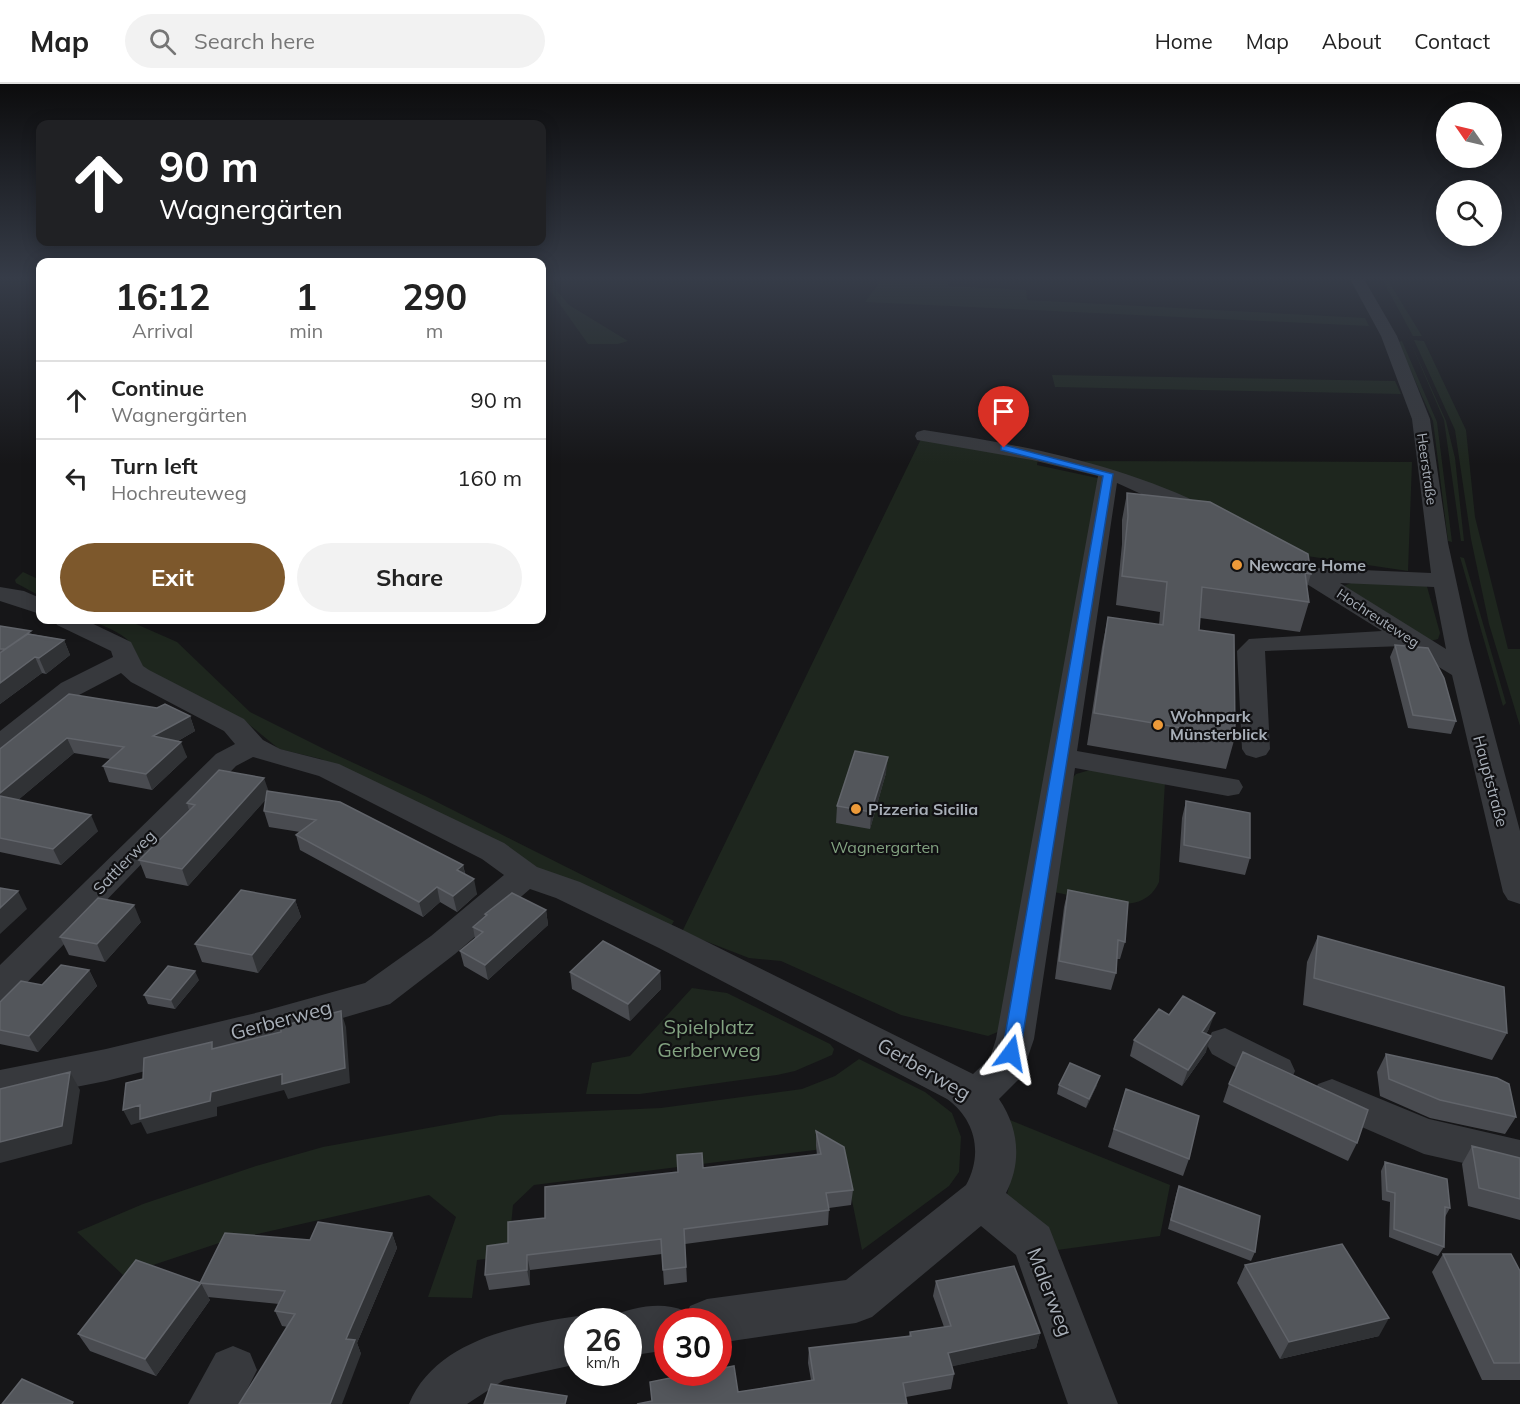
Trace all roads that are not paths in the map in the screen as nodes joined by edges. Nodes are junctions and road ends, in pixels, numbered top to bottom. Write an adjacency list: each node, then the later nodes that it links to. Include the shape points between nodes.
1 (1391, 341): 7 (street, Heerstraße, via 1421,419)
2 (924, 436): 3 (street, via 1016,450)
3 (1108, 474): 4 (street, via 1150,489); 17 (street)
4 (1224, 525)
5 (1263, 547): 6 (street, Hochreuteweg)
6 (1314, 575): 7 (street); 11 (street, Hochreuteweg)
7 (1443, 580): 13 (street, Heerstraße)
8 (0, 594): 9 (street)
9 (36, 605)
10 (75, 624): 12 (street, Gerberweg, via 122,646)
11 (1406, 638): 13 (street, Hochreuteweg); 16 (street, via 1258,644 1250,651)
12 (129, 659): 14 (street, via 70,689); 15 (street, Gerberweg, via 132,670 140,676 234,725)
13 (1462, 670): 20 (street, Hauptstraße)
14 (0, 745)
15 (254, 746): 19 (street, Gerberweg, via 286,760 329,770 493,851); 21 (street, Sattlerweg, via 226,760)
16 (1256, 749)
17 (1062, 757): 18 (street); 24 (street, via 1015,1039 1007,1066)
18 (1228, 787)
19 (525, 875): 23 (street, Gerberweg, via 443,945 376,994 106,1065); 24 (street, Gerberweg, via 568,890 763,984)
20 (1518, 881)
21 (0, 987)
22 (1225, 1043): 25 (street, via 1266,1066 1424,1136)
23 (0, 1086)
24 (975, 1097): 26 (street, Gerberweg, via 991,1121 996,1146 995,1173)
25 (1520, 1158)
26 (981, 1199): 27 (street, Gerberweg, via 856,1301); 30 (street, Malerweg, via 1033,1242)
27 (732, 1318)
28 (564, 1342): 29 (street, via 514,1350 474,1368 444,1390)
29 (434, 1404)
30 (1092, 1404)

